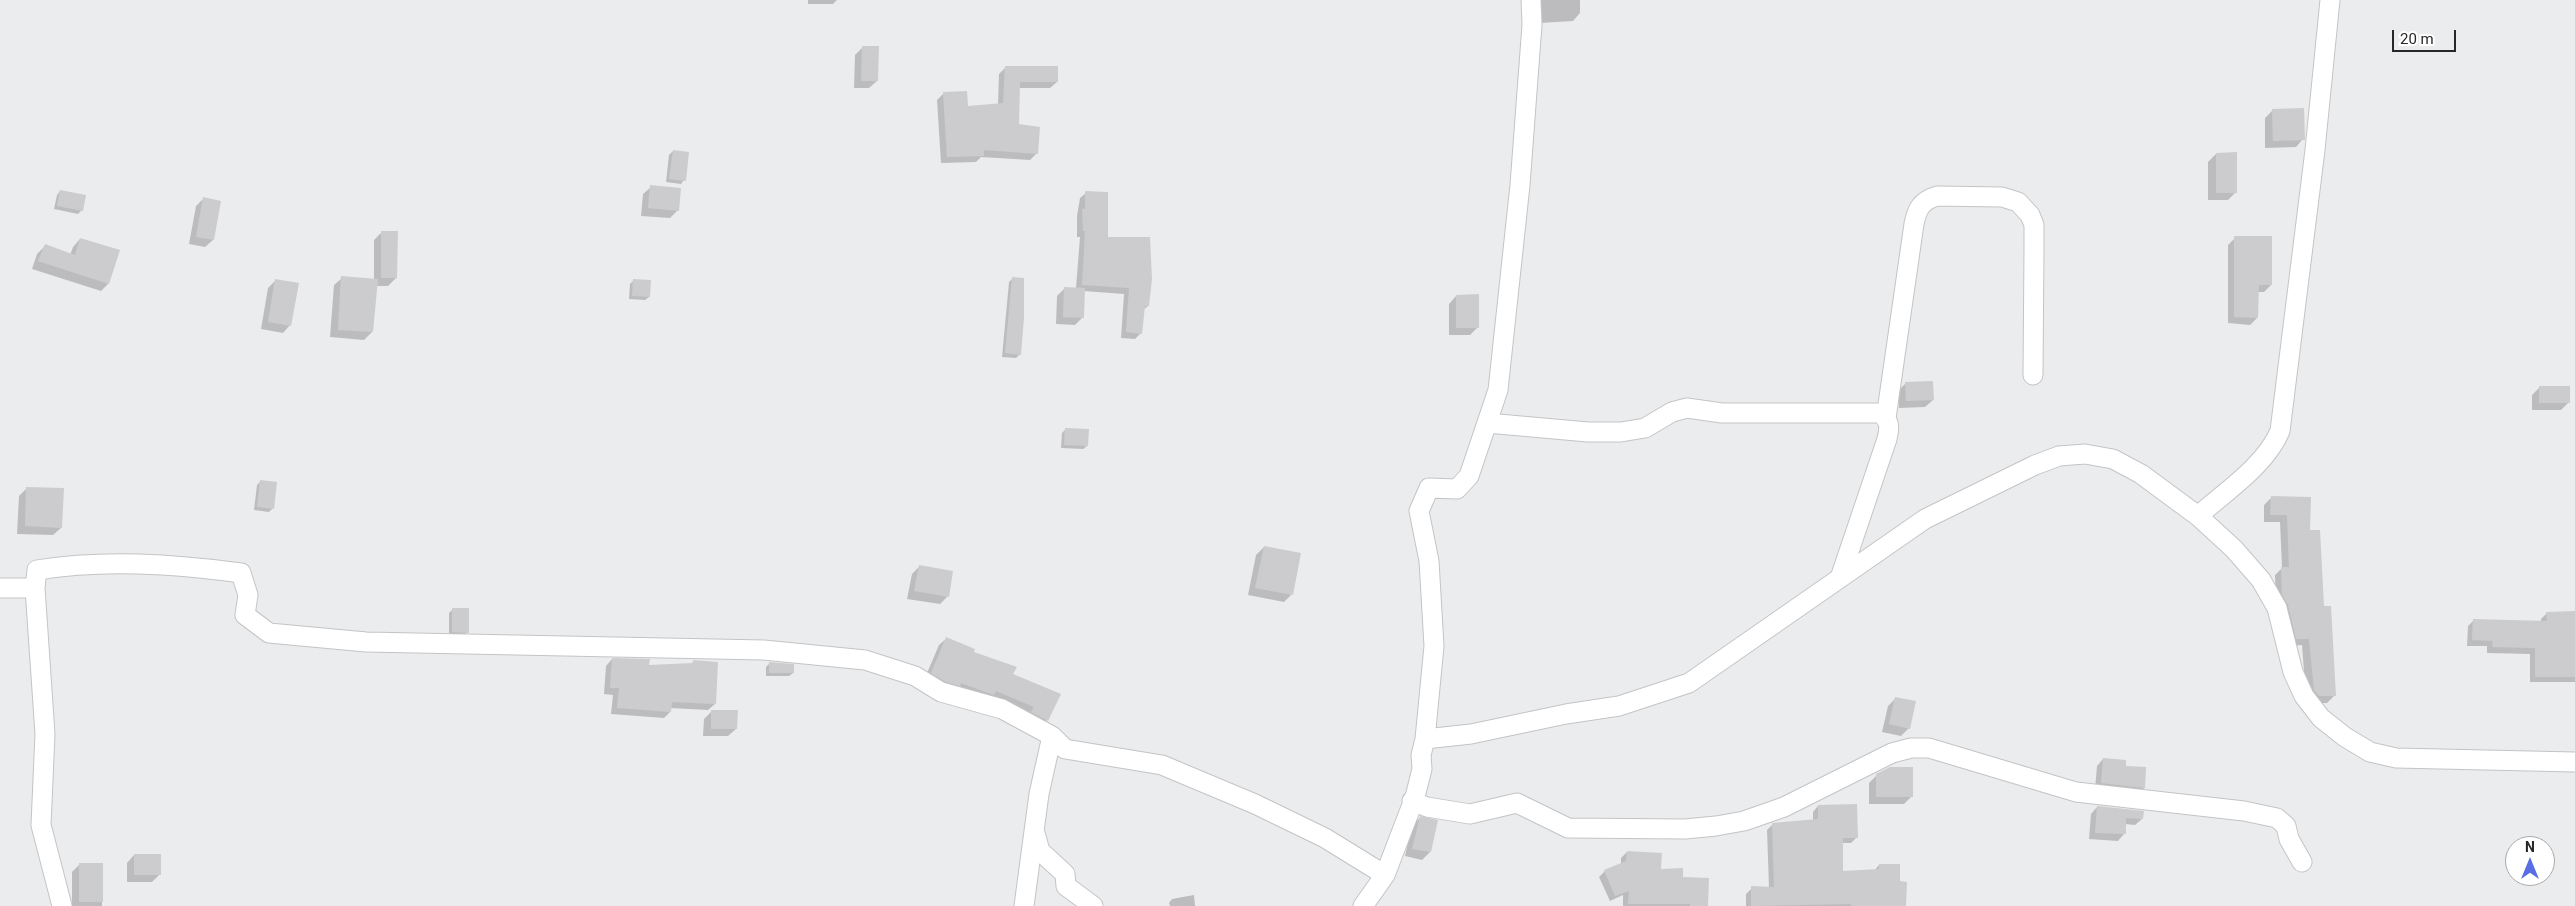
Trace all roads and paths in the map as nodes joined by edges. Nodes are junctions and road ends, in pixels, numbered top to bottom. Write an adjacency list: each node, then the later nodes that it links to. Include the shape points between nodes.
1 (1531, 0): 5 (street, via 1532,25 1518,205 1498,390)
2 (2330, 0): 6 (street, via 2314,160 2280,431 2274,445 2261,460)
3 (2033, 374): 4 (street, via 2034,240 2030,214 2018,202 2002,197 1950,194 1932,198 1920,205 1914,224)
4 (1886, 418): 5 (street, via 1871,412 1722,414 1687,408 1672,412 1645,428 1621,432); 7 (street, via 1889,423 1887,439)
5 (1488, 423): 11 (street, via 1469,476 1458,488 1429,488 1419,511 1429,561 1434,646)
6 (2198, 516): 7 (street, via 2141,474 2113,459 2084,454 2059,456 1925,519); 12 (street, via 2234,548 2261,580 2277,608 2293,672 2304,696 2321,718 2345,737 2370,752 2396,758)
7 (1840, 578): 11 (street, via 1689,683 1619,706 1471,734)
8 (0, 588): 9 (street)
9 (34, 588): 10 (street, via 37,570 68,565 126,562 210,568 241,573 248,594 245,614 269,634 366,642 764,650 865,660 915,676 941,692 1002,709); 17 (street, via 45,734 41,825)
10 (1052, 736): 14 (street, via 1039,794); 16 (street, via 1065,749 1162,765 1238,796 1325,838)
11 (1424, 739): 13 (street, via 1422,769)
12 (2575, 762)
13 (1413, 799): 15 (street, via 1428,807 1470,814 1517,803 1568,828 1716,826 1744,821 1784,807 1892,753 1929,748 2076,792 2244,811 2276,818 2286,826 2289,839); 16 (street)
14 (1035, 831): 18 (street); 19 (street, via 1040,851 1065,874 1066,886)
15 (2302, 862)
16 (1386, 875): 20 (street)
17 (62, 906)
18 (1024, 906)
19 (1093, 906)
20 (1362, 906)

